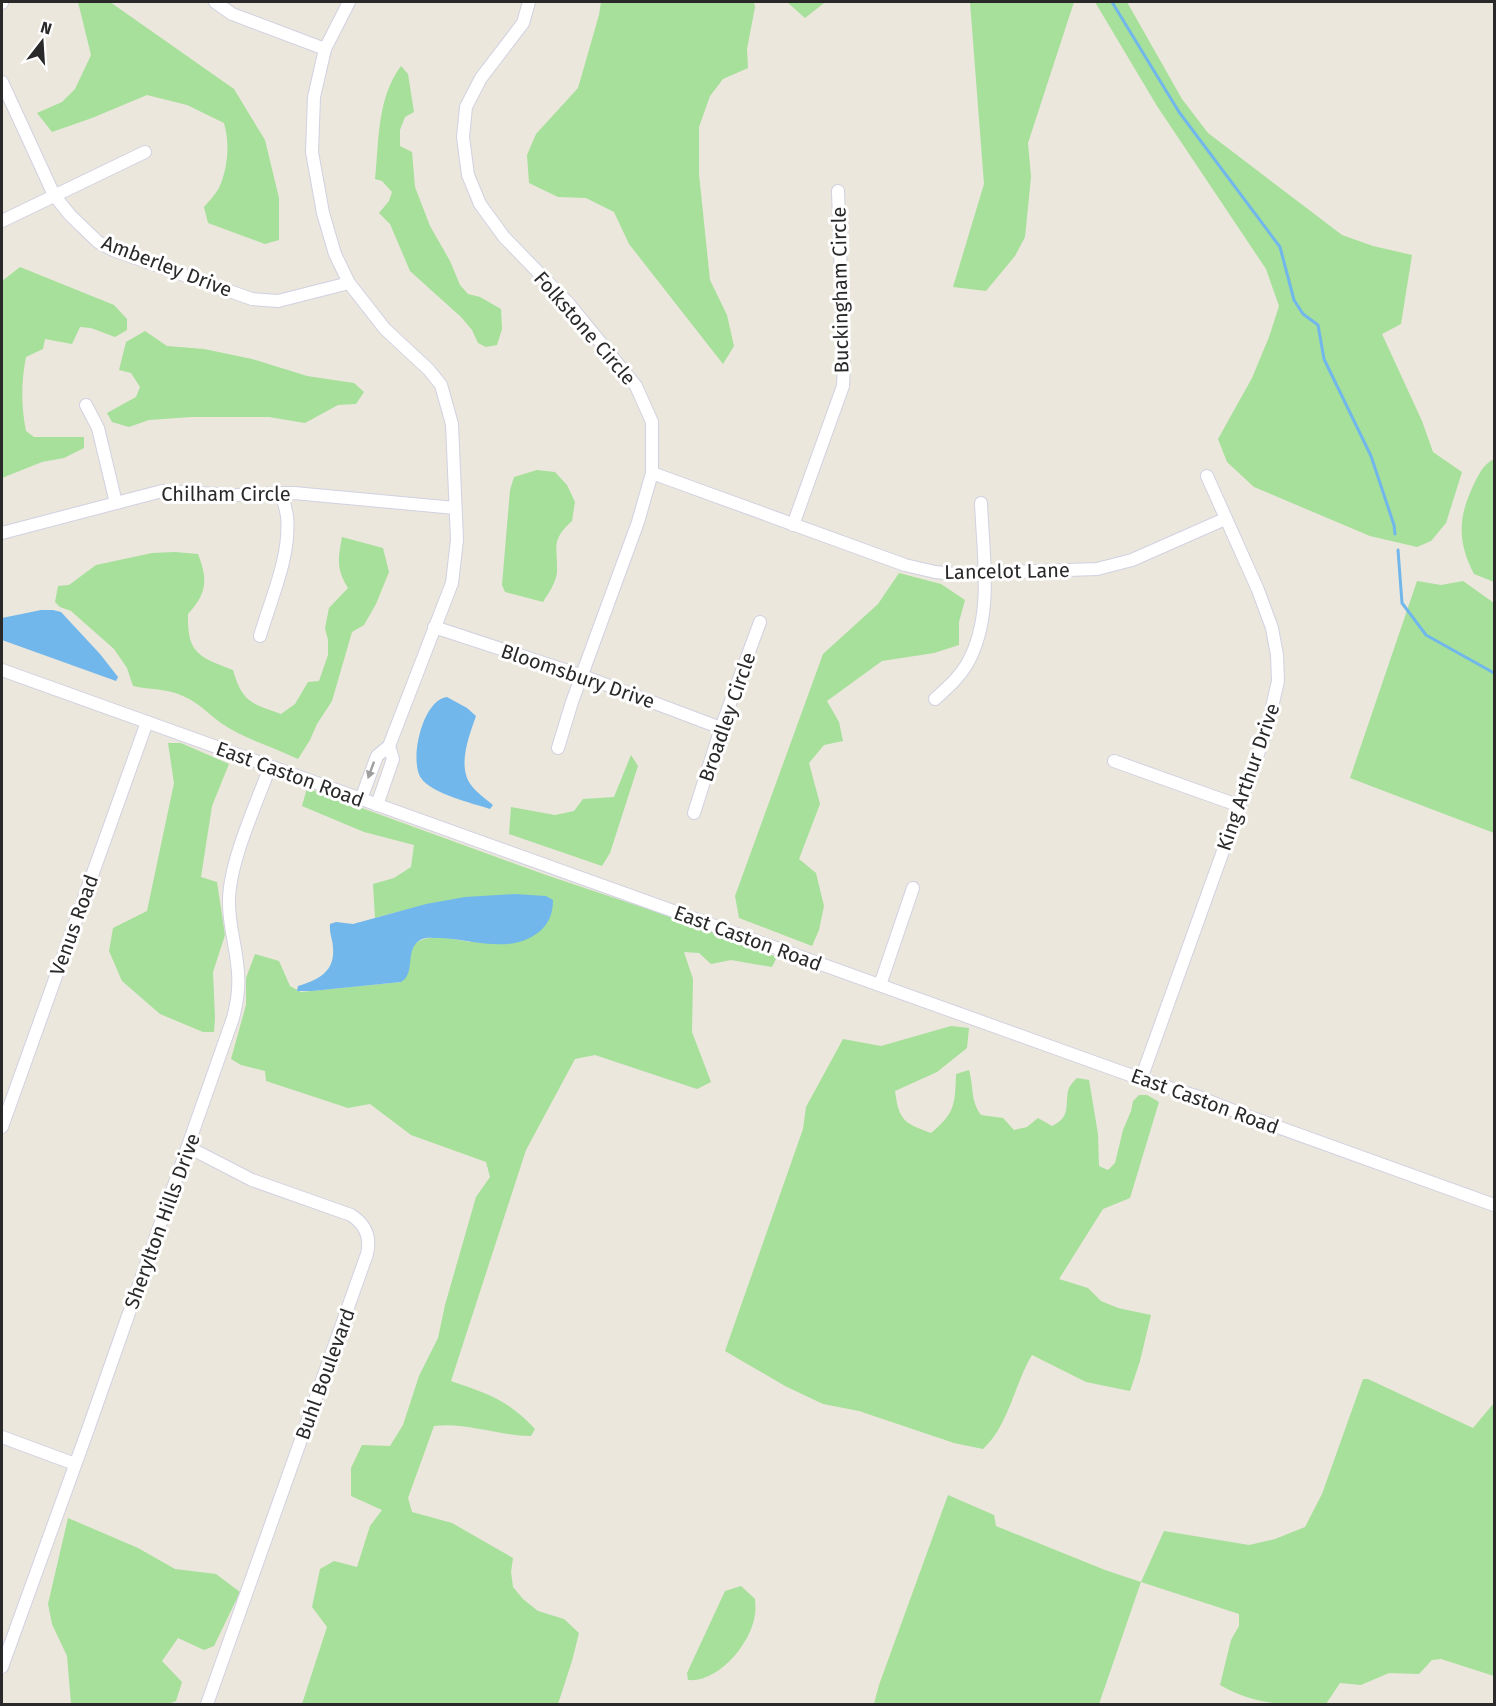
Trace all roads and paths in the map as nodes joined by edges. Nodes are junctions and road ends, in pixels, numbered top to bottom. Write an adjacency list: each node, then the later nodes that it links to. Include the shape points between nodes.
1 (215, 2): 4 (street, via 232,14)
2 (350, 2): 4 (street)
3 (529, 2): 12 (street, Folkstone Circle, via 523,23 481,78 466,107 463,136 468,175 480,204 504,237 568,304 636,386 652,422)
4 (325, 49): 10 (street, via 314,97 312,152 322,213)
5 (2, 82): 8 (street, Amberley Drive)
6 (145, 152): 8 (street)
7 (838, 191): 19 (street, Buckingham Circle, via 843,386)
8 (54, 195): 9 (street); 10 (street, Amberley Drive, via 98,242 113,250 252,299 278,301)
9 (2, 221)
10 (349, 283): 17 (street, via 385,329 441,385 452,424)
11 (86, 405): 15 (street, via 98,429)
12 (651, 473): 19 (street, Lancelot Lane); 26 (street, Folkstone Circle, via 638,522)
13 (1207, 476): 18 (street, King Arthur Drive)
14 (282, 493): 15 (street, Chilham Circle, via 162,491); 17 (street, Chilham Circle); 24 (street, via 287,518 285,549)
15 (116, 503): 20 (street, Chilham Circle)
16 (981, 504): 21 (street)
17 (455, 508): 23 (street, via 457,540 452,583)
18 (1225, 519): 21 (street, Lancelot Lane, via 1111,566); 36 (street, King Arthur Drive, via 1267,614 1278,662 1270,718)
19 (793, 525): 21 (street, Lancelot Lane, via 917,568)
20 (2, 533)
21 (983, 574): 27 (street, via 983,620 976,643 958,676)
22 (760, 622): 29 (street, Broadley Circle)
23 (434, 627): 26 (street, Bloomsbury Drive); 30 (street)
24 (260, 636)
25 (2, 670): 28 (street, East Caston Road)
26 (583, 676): 29 (street, Bloomsbury Drive); 31 (street, Folkstone Circle)
27 (935, 699)
28 (147, 722): 33 (street, East Caston Road); 41 (street, Venus Road)
29 (721, 728): 37 (street, Broadley Circle)
30 (389, 746): 34 (street, one-way to 34, via 377,756); 35 (street, via 393,759)
31 (558, 748)
32 (1114, 761): 36 (street)
33 (270, 767): 34 (street, East Caston Road); 42 (street, Sherylton Hills Drive, via 229,888 238,1000)
34 (361, 799): 35 (street, East Caston Road)
35 (378, 805): 39 (street, East Caston Road)
36 (1240, 806): 40 (street, King Arthur Drive)
37 (694, 813)
38 (914, 888): 39 (street)
39 (880, 985): 40 (street, East Caston Road)
40 (1141, 1078): 43 (street, East Caston Road)
41 (2, 1127)
42 (188, 1147): 45 (street, Sherylton Hills Drive); 47 (street, Buhl Boulevard, via 252,1180 351,1215 366,1229 369,1242 368,1254)
43 (1494, 1205)
44 (2, 1437): 45 (street)
45 (75, 1464): 46 (street, Sherylton Hills Drive)
46 (2, 1667)
47 (207, 1704)

